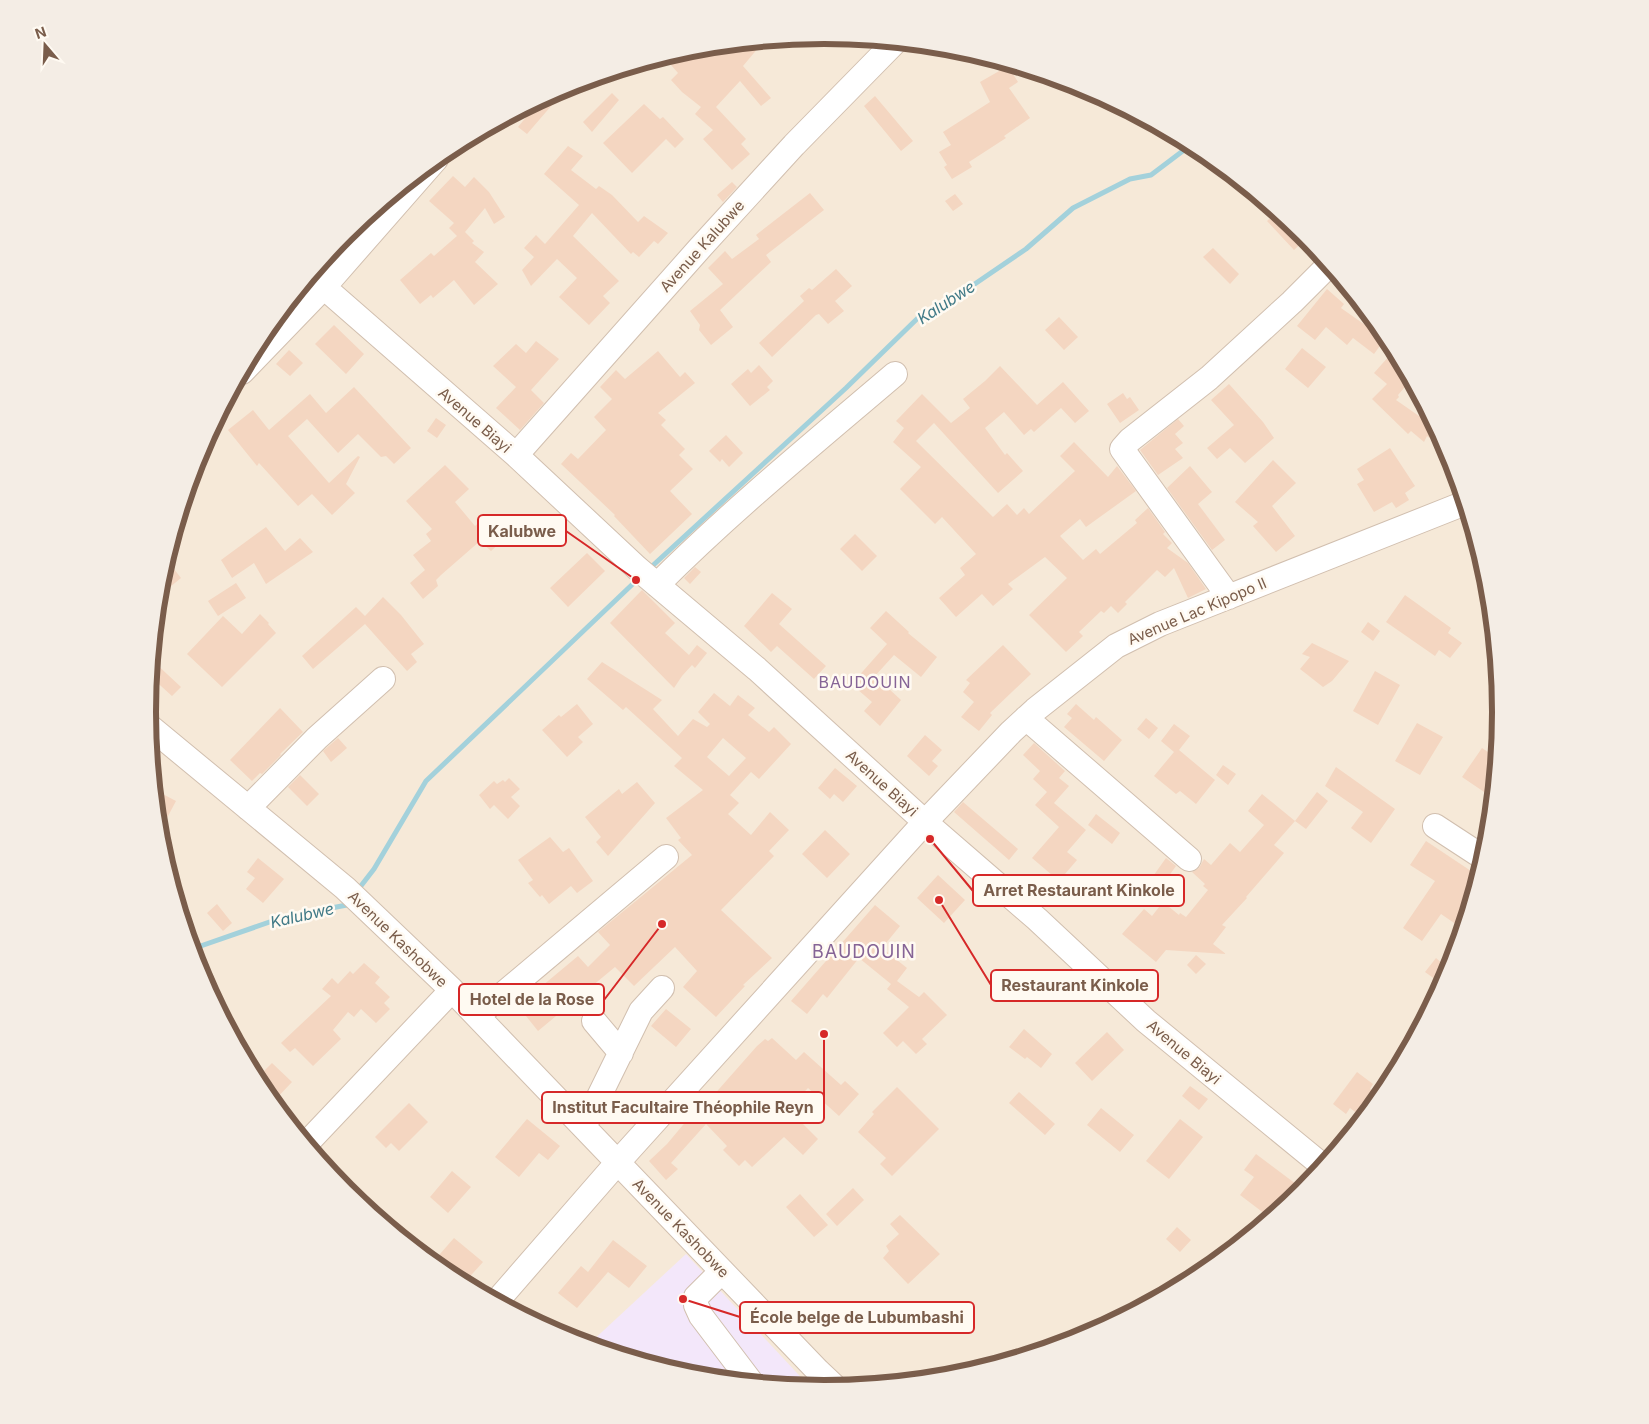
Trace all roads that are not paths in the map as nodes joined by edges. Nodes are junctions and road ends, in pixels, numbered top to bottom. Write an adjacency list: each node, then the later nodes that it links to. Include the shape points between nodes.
1 (890, 47): 7 (street, Avenue Kalubwe, via 794,145)
2 (397, 199): 4 (street)
3 (1325, 269): 10 (street, via 1209,378 1130,440 1122,450)
4 (317, 282): 5 (street); 7 (street, Avenue Biayi)
5 (275, 333)
6 (895, 374): 9 (street, via 688,554)
7 (516, 455): 9 (street, Avenue Biayi)
8 (1460, 505): 10 (street, Avenue Lac Kipopo II)
9 (647, 576): 15 (street, Avenue Biayi, via 763,675)
10 (1229, 597): 12 (street, Avenue Lac Kipopo II, via 1160,624 1116,646)
11 (383, 679): 14 (street, via 317,738)
12 (1026, 718): 15 (street, Avenue Lac Kipopo II); 19 (street)
13 (157, 733): 14 (street, Avenue Kashobwe)
14 (248, 808): 21 (street, Avenue Kashobwe, via 351,894)
15 (925, 822): 27 (street, Avenue Lac Kipopo II); 28 (street, Avenue Biayi, via 1037,919 1146,1021)
16 (1435, 826): 17 (street)
17 (1477, 854)
18 (666, 857): 22 (street)
19 (1189, 859)
20 (662, 988): 24 (street, via 641,1011)
21 (452, 990): 22 (street, Avenue Kashobwe); 26 (street)
22 (477, 1016): 25 (street, Avenue Kashobwe)
23 (594, 1021): 24 (street)
24 (621, 1053): 25 (street)
25 (584, 1127): 27 (street, Avenue Kashobwe)
26 (310, 1139)
27 (618, 1162): 29 (street, Avenue Kashobwe); 30 (street, Avenue Lac Kipopo II)
28 (1318, 1162)
29 (722, 1271): 31 (street, via 696,1297 696,1305 700,1316); 32 (street, Avenue Kashobwe)
30 (501, 1297)
31 (746, 1376)
32 (827, 1380)

